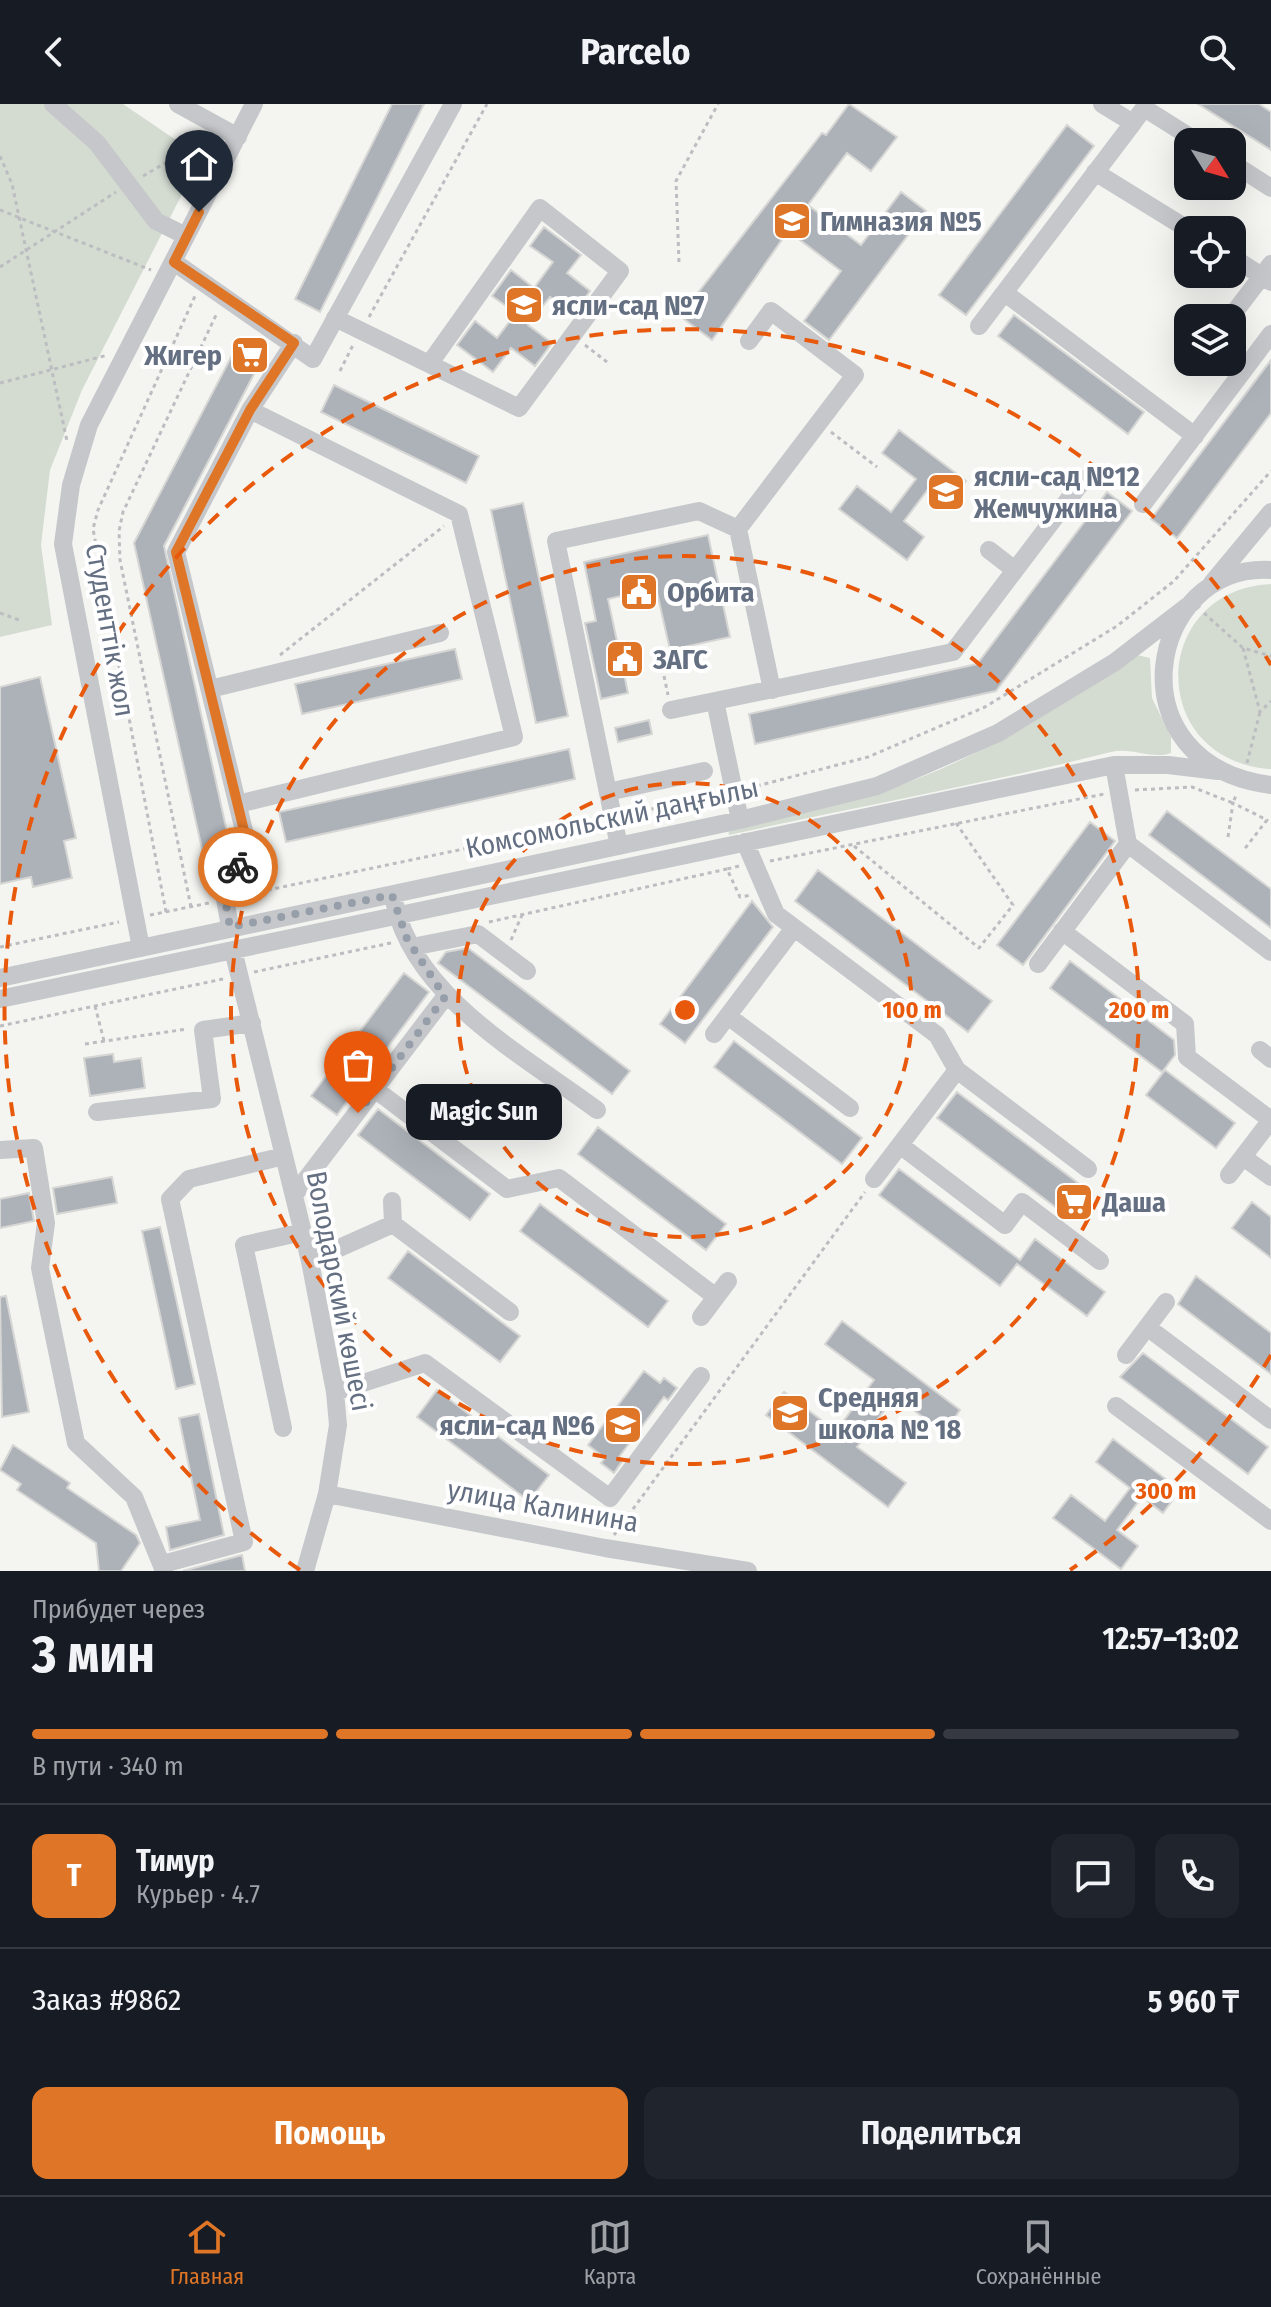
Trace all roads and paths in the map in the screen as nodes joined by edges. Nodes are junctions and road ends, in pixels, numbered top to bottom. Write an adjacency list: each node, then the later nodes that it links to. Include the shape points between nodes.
1 (53, 104): 14 (street, via 97,143)
2 (178, 104): 10 (street)
3 (254, 104): 10 (street, Студенттік жол)
4 (453, 104): 32 (street)
5 (487, 104): 34 (path)
6 (718, 104): 23 (path, via 676,181)
7 (1102, 104): 8 (street)
8 (1133, 123): 9 (street, via 1144,108); 12 (street)
9 (1176, 128)
10 (230, 133): 14 (path); 20 (street, Студенттік жол)
11 (0, 156): 17 (path, via 12,184)
12 (1095, 172): 18 (street); 29 (street)
13 (1246, 172): 15 (street)
14 (128, 185): 19 (path); 20 (street, via 156,221)
15 (1271, 188)
16 (0, 210): 17 (path)
17 (16, 216): 19 (path); 21 (path)
18 (1174, 221)
19 (54, 232): 21 (path); 26 (path)
20 (186, 236): 22 (street, Студенттік жол)
21 (23, 252): 25 (path); 42 (path)
22 (174, 262): 28 (street); 97 (street, Студенттік жол, via 89,425 71,485 63,544)
23 (679, 262)
24 (1246, 264): 27 (street)
25 (0, 267)
26 (151, 270)
27 (1268, 274): 31 (street)
28 (201, 283): 30 (street); 94 (path, via 93,529)
29 (1005, 293): 33 (street); 48 (street)
30 (224, 298): 38 (street); 93 (path, via 123,512 119,531 120,560)
31 (1242, 304)
32 (335, 318): 34 (street); 38 (street, via 313,359)
33 (979, 326)
34 (362, 330): 40 (street); 43 (path)
35 (1271, 334): 48 (street)
36 (572, 336): 39 (path); 40 (street, via 519,408); 40 (street, via 620,271 540,208)
37 (749, 341): 46 (street, via 771,311 855,375)
38 (294, 343): 45 (street)
39 (607, 362)
40 (430, 363)
41 (101, 369): 42 (path, via 108,355)
42 (53, 371): 44 (path); 47 (path, via 67,441)
43 (340, 371)
44 (0, 383)
45 (250, 410): 54 (street); 67 (street, via 176,552)
46 (819, 422): 49 (path); 55 (street)
47 (72, 424)
48 (1195, 436): 52 (street)
49 (877, 467)
50 (1271, 471): 59 (path)
51 (1084, 479): 57 (street)
52 (1143, 504)
53 (1271, 512): 60 (street)
54 (459, 514): 66 (path); 81 (street, via 514,737)
55 (738, 529): 68 (street); 78 (street, via 699,511 556,541)
56 (989, 550): 57 (street)
57 (1015, 570): 68 (street, via 953,652)
58 (1271, 570): 60 (street, via 1233,576)
59 (1174, 581): 60 (path); 79 (path, via 1117,626 985,707 868,757)
60 (1199, 596): 64 (path); 75 (street, via 1176,625 1163,679 1178,733); 83 (street, Комсомольский даңғылы, via 1115,662 998,733 877,786)
61 (0, 613): 62 (path)
62 (19, 620)
63 (440, 633): 67 (street)
64 (1243, 648): 65 (path); 72 (path)
65 (1271, 656)
66 (272, 661)
67 (210, 689): 81 (street)
68 (772, 690): 69 (street)
69 (715, 701): 71 (street); 79 (street)
70 (1271, 701): 72 (path)
71 (671, 710)
72 (1260, 712): 76 (path)
73 (1114, 765): 75 (street, Комсомольский даңғылы); 85 (street, Комсомольский даңғылы); 86 (street)
74 (704, 771): 78 (street)
75 (1218, 771): 76 (street)
76 (1242, 781): 77 (street); 80 (street)
77 (1271, 785)
78 (608, 792): 82 (street)
79 (734, 792): 82 (path); 83 (street)
80 (1271, 796)
81 (238, 804): 92 (street, via 247,843)
82 (613, 817): 88 (street); 92 (path)
83 (740, 820): 88 (street, Комсомольский даңғылы)
84 (1228, 837): 89 (path, via 1233,803 1267,820)
85 (745, 842): 95 (street, Комсомольский даңғылы); 100 (street, via 776,914)
86 (1128, 844): 101 (street); 106 (street)
87 (853, 845): 87 (path, via 956,823 1013,905 979,948)
88 (619, 846): 91 (street, Комсомольский даңғылы)
89 (1243, 851)
90 (727, 869): 96 (path)
91 (392, 895): 95 (street); 99 (street, Комсомольский даңғылы)
92 (225, 899): 93 (path); 99 (street)
93 (191, 907): 94 (path)
94 (166, 912): 97 (path)
95 (397, 915): 102 (street); 105 (street, Комсомольский даңғылы)
96 (522, 915): 98 (path); 107 (path)
97 (135, 919): 103 (path); 104 (street, Студенттік жол)
98 (479, 924)
99 (230, 927): 104 (street, Комсомольский даңғылы)
100 (794, 928): 115 (street); 122 (street, via 937,1035)
101 (1062, 931): 108 (street); 127 (street, via 1185,1024 1187,1057)
102 (410, 943): 107 (street, via 478,934); 110 (path); 112 (street)
103 (0, 947)
104 (141, 948): 111 (street, Комсомольский даңғылы)
105 (233, 950): 110 (street, Володарский көшесі); 113 (street, Комсомольский даңғылы)
106 (1271, 952)
107 (505, 954): 109 (street)
108 (1038, 964)
109 (527, 971)
110 (240, 975): 114 (path); 116 (street, Володарский көшесі)
111 (1, 978): 113 (street)
112 (445, 997): 123 (street); 125 (street)
113 (3, 998)
114 (95, 1006): 117 (path); 120 (path)
115 (728, 1016): 119 (street); 124 (street)
116 (252, 1023): 118 (street); 130 (street, Володарский көшесі)
117 (0, 1026)
118 (203, 1030): 120 (path); 126 (street, via 212,1099)
119 (714, 1034)
120 (104, 1041): 121 (path)
121 (85, 1044)
122 (957, 1070): 128 (street); 132 (street)
123 (376, 1090): 136 (street); 143 (street, via 507,1189 559,1178)
124 (850, 1108)
125 (597, 1110)
126 (97, 1112)
127 (1271, 1120): 131 (street)
128 (900, 1145): 135 (street); 141 (street, via 1005,1225 1022,1202)
129 (0, 1150): 157 (street, via 34,1148 46,1223 40,1268 76,1443 134,1497)
130 (284, 1156): 136 (street, Володарский көшесі); 157 (street, via 189,1179 170,1199 244,1542)
131 (1243, 1157): 133 (street); 134 (street)
132 (1088, 1169)
133 (1229, 1175)
134 (1271, 1177)
135 (874, 1179): 156 (path)
136 (294, 1195): 139 (street, Володарский көшесі)
137 (392, 1201): 138 (street)
138 (393, 1224): 140 (street); 145 (street)
139 (303, 1232): 140 (street, Володарский көшесі); 153 (street, via 244,1245)
140 (310, 1261): 150 (street, Володарский көшесі)
141 (1100, 1261)
142 (728, 1281): 143 (street)
143 (716, 1297): 146 (street)
144 (1166, 1302): 147 (street)
145 (510, 1312)
146 (701, 1317)
147 (1147, 1327): 148 (street); 152 (street)
148 (1126, 1355)
149 (701, 1376): 150 (street, via 610,1498 424,1354)
150 (335, 1392): 154 (street, Володарский көшесі, via 338,1425)
151 (1116, 1406): 155 (street, via 1236,1505)
152 (1271, 1420)
153 (283, 1428)
154 (327, 1494): 156 (street, улица Калинина); 158 (street, Володарский көшесі)
155 (1271, 1521)
156 (605, 1548): 159 (street, улица Калинина)
157 (163, 1567)
158 (305, 1571)
159 (748, 1571)

